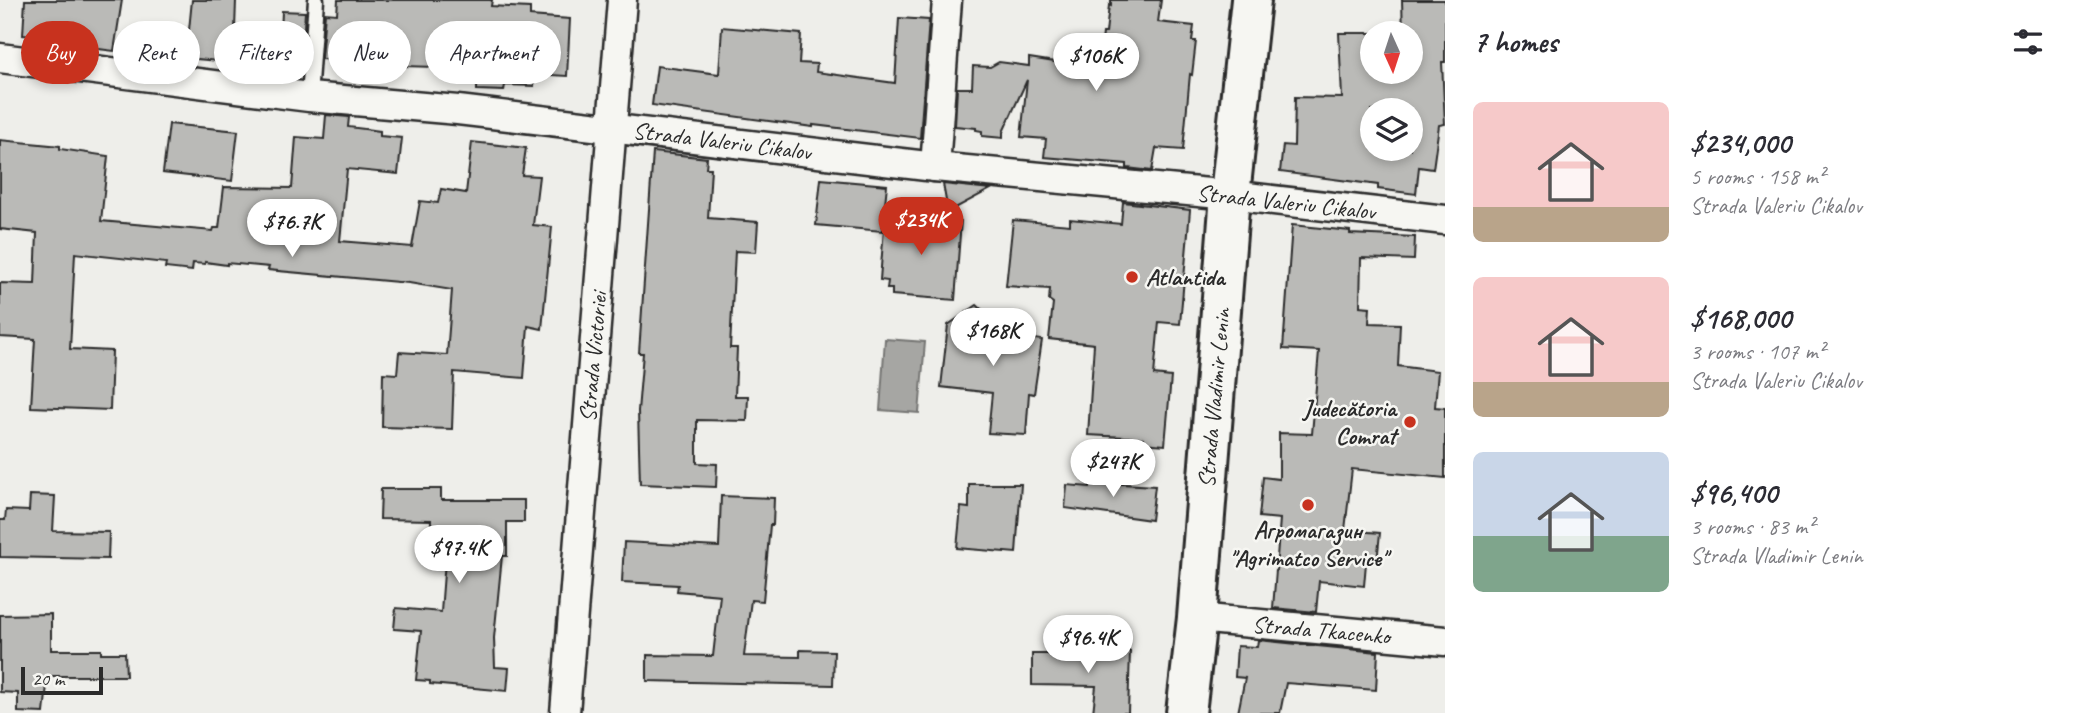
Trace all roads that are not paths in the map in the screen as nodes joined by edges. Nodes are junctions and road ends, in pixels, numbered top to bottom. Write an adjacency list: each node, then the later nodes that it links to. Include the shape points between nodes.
1 (316, 0): 6 (lane)
2 (622, 0): 7 (street, Strada Victoriei)
3 (947, 0): 8 (street)
4 (1251, 0): 9 (main road, Strada Vladimir Lenin)
5 (0, 58): 6 (street, Strada Valeriu Cikalov)
6 (309, 97): 7 (street, Strada Valeriu Cikalov)
7 (612, 128): 8 (street, Strada Valeriu Cikalov); 13 (street, Strada Victoriei)
8 (935, 167): 9 (street, Strada Valeriu Cikalov)
9 (1230, 195): 10 (street, Strada Valeriu Cikalov); 11 (main road, Strada Vladimir Lenin)
10 (1445, 220)
11 (1197, 618): 12 (street, Strada Tkacenko); 14 (main road, Strada Vladimir Lenin)
12 (1445, 642)
13 (565, 713)
14 (1186, 713)

